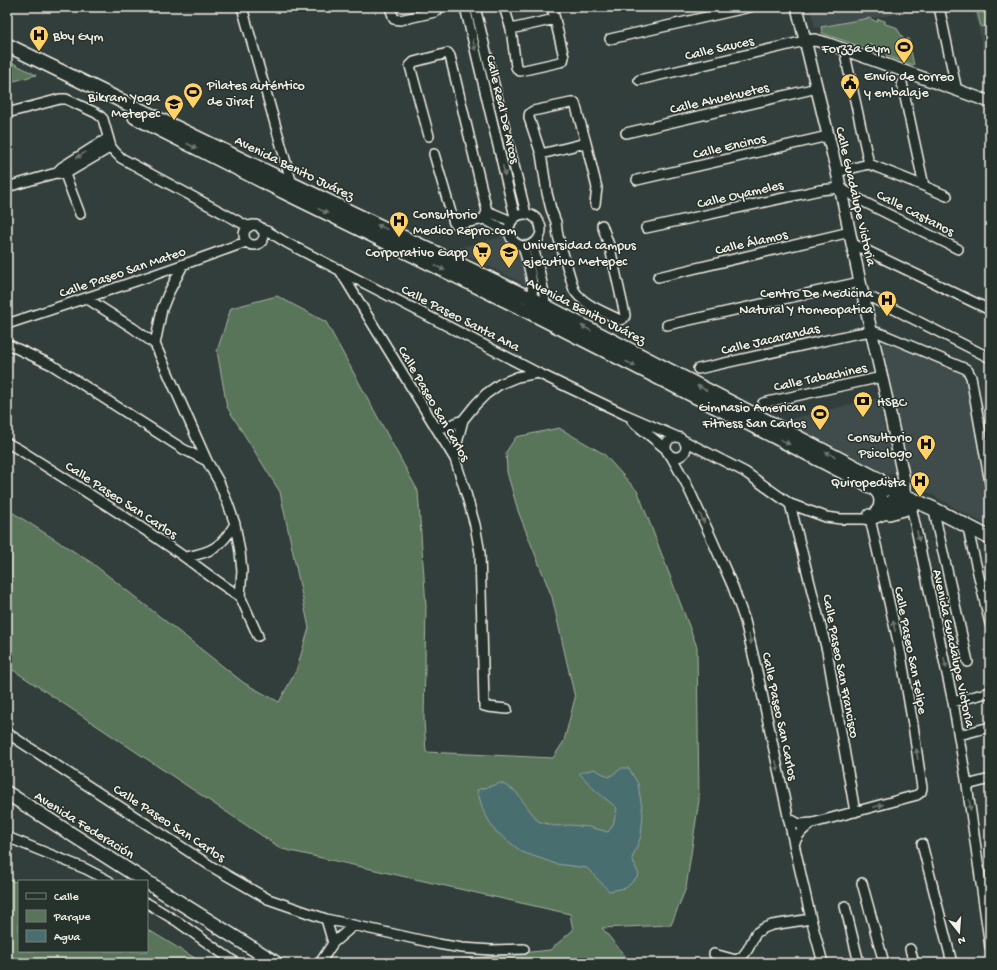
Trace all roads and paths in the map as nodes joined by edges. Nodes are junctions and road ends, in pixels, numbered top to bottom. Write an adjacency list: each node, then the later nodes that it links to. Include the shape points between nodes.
1 (242, 7): 39 (street)
2 (390, 7): 3 (street, via 394,19 400,20 435,12)
3 (438, 7)
4 (466, 7): 46 (street, Calle Real De Arcos, one-way to 46)
5 (475, 7): 44 (street, Calle Real De Arcos)
6 (504, 7): 12 (street)
7 (552, 7): 11 (street)
8 (750, 7): 13 (street)
9 (796, 7): 14 (street, Calle Guadalupe Victoria)
10 (939, 7): 21 (street)
11 (555, 19): 12 (street); 12 (street, via 564,57 562,61 520,72 516,67)
12 (511, 29)
13 (610, 39)
14 (805, 41): 18 (street, Calle Sauces); 20 (street, Calle Guadalupe Victoria); 21 (street, via 826,43)
15 (7, 45): 39 (main road, Avenida Benito Juárez)
16 (7, 53): 39 (main road, Avenida Benito Juárez, one-way to 39)
17 (846, 59): 32 (street)
18 (639, 80)
19 (902, 83): 36 (street)
20 (817, 88): 24 (street, Calle Ahuehuetes); 26 (street, Calle Guadalupe Victoria)
21 (956, 90): 22 (street)
22 (990, 102)
23 (7, 113): 27 (street, via 66,99 100,116)
24 (626, 133)
25 (429, 136): 45 (street, via 410,66 414,62 448,53)
26 (828, 136): 34 (street, Calle Guadalupe Victoria); 35 (street, Calle Encinos)
27 (108, 138): 29 (street); 33 (street, one-way to 33)
28 (586, 143): 31 (street); 31 (street, via 575,103 533,111 529,118); 41 (street, via 597,188)
29 (111, 147): 33 (street); 49 (street, via 121,158)
30 (434, 154): 45 (street, via 454,223 459,224)
31 (541, 154): 42 (street)
32 (869, 164): 34 (street); 36 (street)
33 (61, 171): 37 (street); 43 (street)
34 (837, 172): 38 (street, Calle Guadalupe Victoria)
35 (637, 180)
36 (924, 186): 40 (street)
37 (7, 187)
38 (840, 188): 50 (street, Calle Oyameles, via 829,188); 53 (street, Calle Guadalupe Victoria); 61 (street, Calle Castanos)
39 (290, 189): 68 (main road, Avenida Benito Juárez, one-way to 39); 70 (main road, Avenida Benito Juárez, one-way to 70)
40 (947, 196)
41 (595, 204)
42 (551, 210): 47 (street); 55 (street)
43 (80, 214)
44 (526, 214): 46 (street, via 520,214); 47 (street)
45 (486, 215): 46 (street); 52 (street)
46 (513, 219): 52 (street)
47 (538, 221): 54 (street)
48 (602, 225): 55 (street, via 610,248 625,315 620,320 578,297)
49 (249, 227): 51 (street, via 256,226); 57 (street, via 244,232)
50 (646, 228)
51 (261, 229): 56 (street, via 264,237); 58 (street, Calle Paseo Santa Ana)
52 (508, 232): 60 (street, via 513,242)
53 (850, 232): 59 (street, Calle Guadalupe Victoria); 64 (street, Calle Álamos)
54 (540, 234): 55 (street); 60 (street, via 536,242)
55 (558, 236)
56 (262, 241): 57 (street, via 252,245); 58 (street, Calle Paseo Santa Ana)
57 (246, 242): 62 (street, Calle Paseo San Mateo)
58 (287, 244): 63 (street, Calle Paseo Santa Ana)
59 (853, 244): 65 (street, Calle Guadalupe Victoria); 69 (street)
60 (528, 245): 68 (street); 71 (street, via 545,295)
61 (958, 249)
62 (183, 265): 67 (street, Calle Paseo San Mateo); 76 (street, via 162,309)
63 (339, 269): 79 (street, Calle Paseo Santa Ana); 84 (street, Calle Paseo San Carlos)
64 (658, 277)
65 (860, 282): 66 (street, Calle Guadalupe Victoria); 73 (street)
66 (864, 295): 74 (street, Calle Guadalupe Victoria); 77 (street)
67 (86, 298): 72 (street, Calle Paseo San Mateo); 76 (street)
68 (532, 299): 70 (street); 71 (main road, Avenida Benito Juárez)
69 (990, 310)
70 (527, 311): 71 (main road, Avenida Benito Juárez)
71 (542, 312): 94 (main road, Avenida Benito Juárez, via 777,438)
72 (7, 324)
73 (667, 325)
74 (872, 331): 78 (street, Calle Jacarandas); 80 (street, Calle Guadalupe Victoria); 93 (street, via 968,371)
75 (7, 344): 91 (street, via 52,365 183,449)
76 (155, 344): 91 (street)
77 (990, 358)
78 (698, 369)
79 (538, 373): 82 (street, Calle Paseo Santa Ana); 83 (street, via 500,384 486,394)
80 (882, 377): 81 (street, Calle Tabachines); 94 (street, Calle Guadalupe Victoria, via 900,461)
81 (763, 403)
82 (624, 414): 85 (street, Calle Paseo Santa Ana); 87 (street, Calle Paseo Santa Ana)
83 (463, 420): 84 (street, via 445,427); 90 (street)
84 (435, 427): 90 (street, Calle Paseo San Carlos)
85 (680, 438): 87 (street, via 673,437 667,441); 88 (street, via 686,445); 89 (street, Calle Paseo Santa Ana)
86 (7, 443): 101 (street, Calle Paseo San Carlos)
87 (668, 452): 88 (street, via 675,457); 92 (street, Calle Paseo San Carlos)
88 (683, 454): 89 (street, Calle Paseo Santa Ana); 92 (street, Calle Paseo San Carlos)
89 (717, 458): 95 (street, Calle Paseo Santa Ana, via 745,472)
90 (455, 459): 108 (street, Calle Paseo San Carlos, via 466,490 480,553 484,706)
91 (207, 461): 98 (street, via 221,487)
92 (686, 483): 116 (street, Calle Paseo San Carlos, one-way to 116, via 733,587 745,620)
93 (990, 483)
94 (901, 494): 96 (main road, Avenida Benito Juárez); 97 (street); 97 (main road, via 898,511); 97 (main road, via 878,491 881,500); 107 (street, Avenida Guadalupe Victoria, one-way to 107)
95 (790, 504): 97 (street, Calle Paseo Santa Ana, via 826,517 841,519); 115 (street, Calle Paseo San Francisco, via 827,651)
96 (934, 509): 99 (main road, Avenida Benito Juárez); 105 (street)
97 (874, 515): 115 (street, Calle Paseo San Felipe, one-way to 97, via 917,795 922,788 901,656)
98 (235, 524): 101 (street, via 220,544 199,555); 102 (street, via 242,572)
99 (968, 527): 100 (main road, Avenida Benito Juárez); 103 (street)
100 (990, 538)
101 (186, 557): 102 (street, Calle Paseo San Carlos)
102 (240, 596): 104 (street)
103 (990, 624)
104 (258, 636)
105 (968, 662)
106 (990, 692): 107 (street)
107 (953, 702): 111 (street, Avenida Guadalupe Victoria)
108 (507, 709)
109 (990, 727): 111 (street)
110 (7, 733): 127 (street, Calle Paseo San Carlos, via 214,868 268,899)
111 (959, 734): 113 (street, Avenida Guadalupe Victoria)
112 (990, 779): 113 (street)
113 (967, 785): 131 (street, Avenida Guadalupe Victoria, one-way to 131)
114 (7, 793): 122 (main road, Avenida Federación)
115 (855, 812): 117 (street)
116 (788, 818): 117 (street, via 799,824); 119 (street, Calle Paseo San Carlos)
117 (813, 823): 119 (street, via 801,831)
118 (7, 837): 121 (street)
119 (794, 844): 128 (street, Calle Paseo San Carlos)
120 (922, 844): 142 (street)
121 (107, 880)
122 (143, 880)
123 (148, 883): 136 (main road, Avenida Federación)
124 (862, 883): 140 (street)
125 (148, 904): 135 (street)
126 (845, 906): 139 (street)
127 (326, 919): 129 (street, Calle Paseo San Carlos); 130 (street)
128 (811, 919): 134 (street, via 764,928 756,933 748,949 736,960); 138 (street, Calle Paseo San Carlos)
129 (353, 926): 130 (street); 133 (street, Calle Paseo San Carlos, via 462,948)
130 (333, 942): 137 (street)
131 (990, 947)
132 (910, 949): 141 (street)
133 (524, 950)
134 (714, 954)
135 (236, 963)
136 (276, 963)
137 (320, 963)
138 (823, 963)
139 (859, 963)
140 (884, 963)
141 (914, 963)
142 (952, 963)

